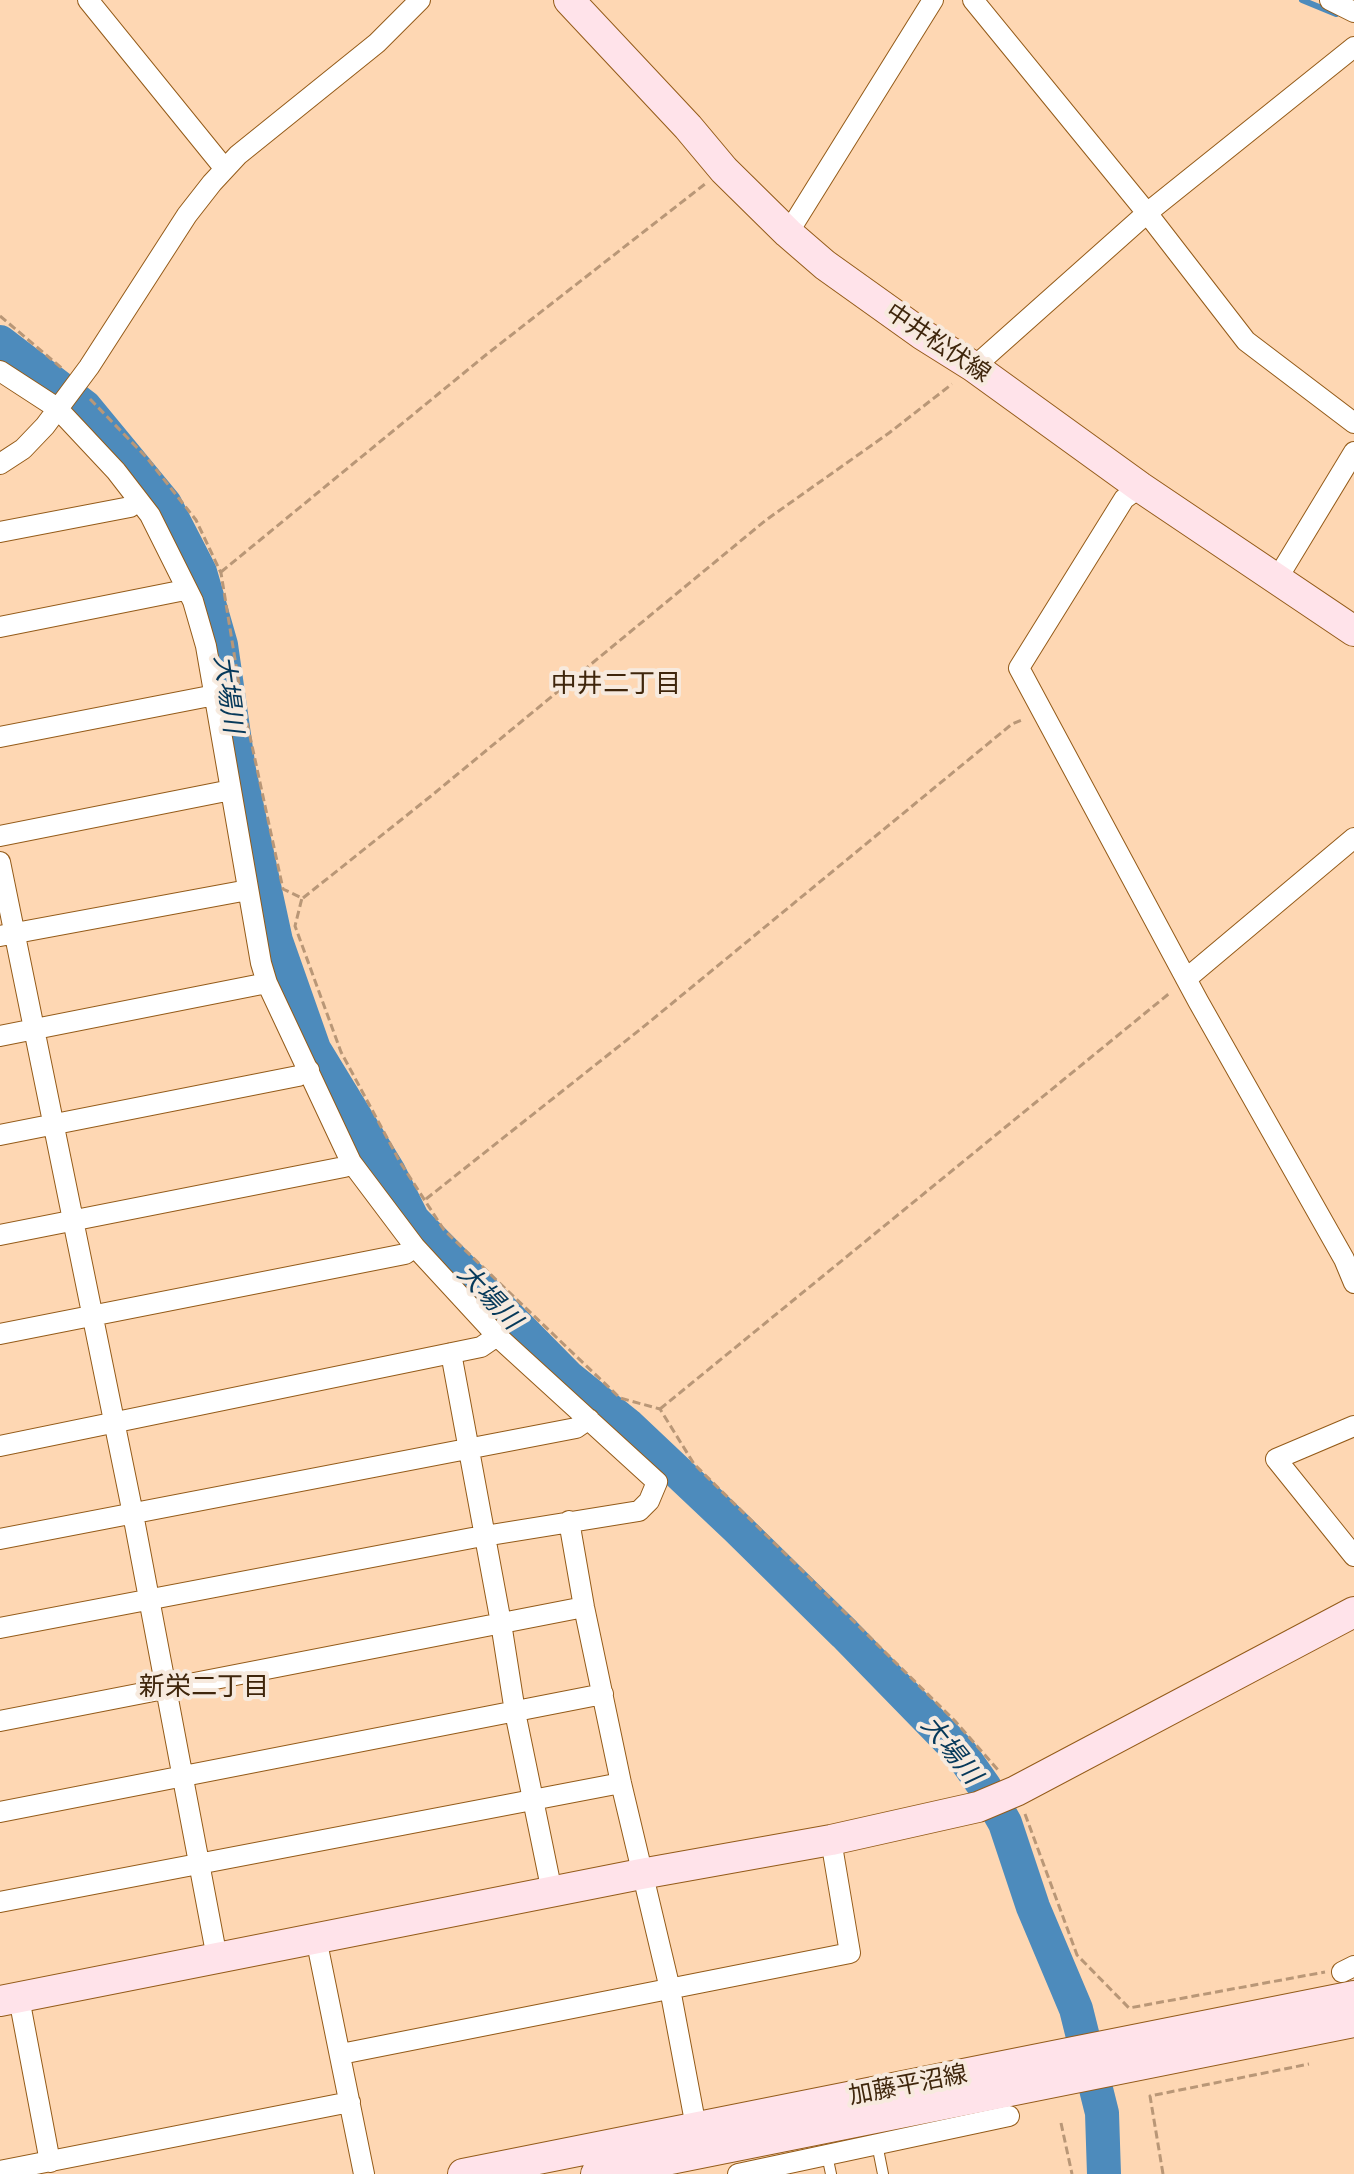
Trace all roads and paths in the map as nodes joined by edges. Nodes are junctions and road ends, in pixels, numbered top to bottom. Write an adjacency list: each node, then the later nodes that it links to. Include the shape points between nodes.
1 (88, 0): 9 (street)
2 (420, 0): 9 (street, via 377,43)
3 (569, 0): 10 (main road, 中井松伏線)
4 (933, 0): 12 (street)
5 (973, 0): 11 (street)
6 (1330, 0): 7 (street)
7 (1354, 12)
8 (1354, 47): 11 (street)
9 (225, 169): 16 (street, via 187,215)
10 (724, 170): 12 (main road, 中井松伏線); 23 (path, via 487,354)
11 (1147, 213): 14 (street); 17 (street, via 1246,341)
12 (788, 233): 14 (main road, 中井松伏線, via 825,265)
13 (0, 316): 16 (path)
14 (974, 367): 20 (main road, 中井松伏線); 36 (path, via 766,520)
15 (0, 371): 16 (street)
16 (68, 394): 19 (street, via 23,449); 21 (street); 23 (path, via 92,401 147,458 196,520)
17 (1354, 423)
18 (1354, 452): 24 (street)
19 (0, 464)
20 (1140, 487): 24 (main road, 中井松伏線); 29 (street, via 1124,499 1019,668)
21 (139, 501): 22 (street); 25 (street)
22 (0, 532)
23 (221, 573): 36 (path, via 283,889)
24 (1277, 579): 27 (main road, 中井松伏線)
25 (185, 590): 26 (street); 28 (street, via 206,646)
26 (0, 627)
27 (1354, 631)
28 (215, 695): 30 (street); 31 (street)
29 (1042, 712): 38 (street); 46 (path, via 1012,724)
30 (0, 737)
31 (231, 790): 32 (street); 35 (street)
32 (0, 836)
33 (1354, 838): 38 (street)
34 (0, 862): 37 (street)
35 (248, 890): 37 (street); 39 (street)
36 (302, 898): 46 (path, via 295,926 341,1052)
37 (8, 934): 40 (street)
38 (1186, 979): 50 (street); 55 (path)
39 (267, 983): 40 (street); 42 (street)
40 (35, 1029): 41 (street); 43 (street)
41 (0, 1036)
42 (309, 1070): 43 (street); 45 (street)
43 (53, 1124): 44 (street); 47 (street)
44 (0, 1135)
45 (351, 1162): 47 (street); 49 (street)
46 (426, 1199): 55 (path, via 444,1230 620,1398)
47 (72, 1221): 48 (street); 51 (street)
48 (0, 1235)
49 (415, 1247): 51 (street, via 405,1254); 53 (street)
50 (1354, 1283)
51 (92, 1316): 52 (street); 57 (street)
52 (0, 1334)
53 (497, 1336): 54 (street, via 481,1347); 56 (street)
54 (451, 1353): 57 (street); 60 (street)
55 (660, 1409): 77 (path, via 694,1464 955,1721)
56 (589, 1419): 60 (street, via 576,1428); 62 (street, via 657,1482 639,1511)
57 (113, 1424): 59 (street); 61 (street)
58 (1354, 1426): 65 (street, via 1276,1459)
59 (0, 1446)
60 (468, 1449): 61 (street); 63 (street)
61 (133, 1514): 64 (street); 66 (street)
62 (569, 1521): 63 (street); 67 (street)
63 (485, 1535): 66 (street); 69 (street)
64 (0, 1539)
65 (1354, 1556)
66 (149, 1600): 70 (street); 71 (street)
67 (584, 1607): 69 (street); 72 (street)
68 (1354, 1612): 77 (main road)
69 (501, 1623): 71 (street); 73 (street)
70 (0, 1628)
71 (166, 1688): 74 (street); 75 (street)
72 (603, 1694): 73 (street); 76 (street)
73 (515, 1712): 75 (street); 78 (street)
74 (0, 1721)
75 (183, 1777): 79 (street); 81 (street)
76 (621, 1783): 78 (street); 82 (street)
77 (1016, 1791): 80 (main road, via 978,1807); 87 (path, via 1077,1955 1129,2008)
78 (535, 1800): 81 (street); 83 (street)
79 (0, 1812)
80 (831, 1840): 82 (main road); 88 (street, via 850,1953)
81 (200, 1864): 84 (street); 86 (street)
82 (641, 1874): 83 (main road); 88 (street)
83 (552, 1892): 85 (main road)
84 (0, 1902)
85 (316, 1938): 86 (main road); 91 (street)
86 (217, 1958): 89 (main road)
87 (1347, 1976): 92 (main road, 加藤平沼線)
88 (670, 1989): 91 (street); 98 (street)
89 (9, 1999): 100 (street)
90 (1354, 2022): 92 (main road, 加藤平沼線)
91 (341, 2054): 95 (street)
92 (1129, 2054): 94 (main road, 加藤平沼線)
93 (1309, 2064): 110 (path, via 1150,2096)
94 (1063, 2068): 98 (main road, 加藤平沼線); 104 (main road, 加藤平沼線)
95 (350, 2102): 100 (street); 105 (street)
96 (1009, 2116): 99 (street)
97 (1061, 2123): 109 (path)
98 (696, 2127): 106 (main road, 加藤平沼線)
99 (877, 2144): 101 (street); 108 (lane)
100 (50, 2162): 103 (street)
101 (829, 2165): 102 (street)
102 (773, 2170): 107 (street)
103 (0, 2171)
104 (607, 2173)
105 (364, 2174)
106 (463, 2174)
107 (738, 2174)
108 (883, 2174)
109 (1072, 2174)
110 (1163, 2174)

